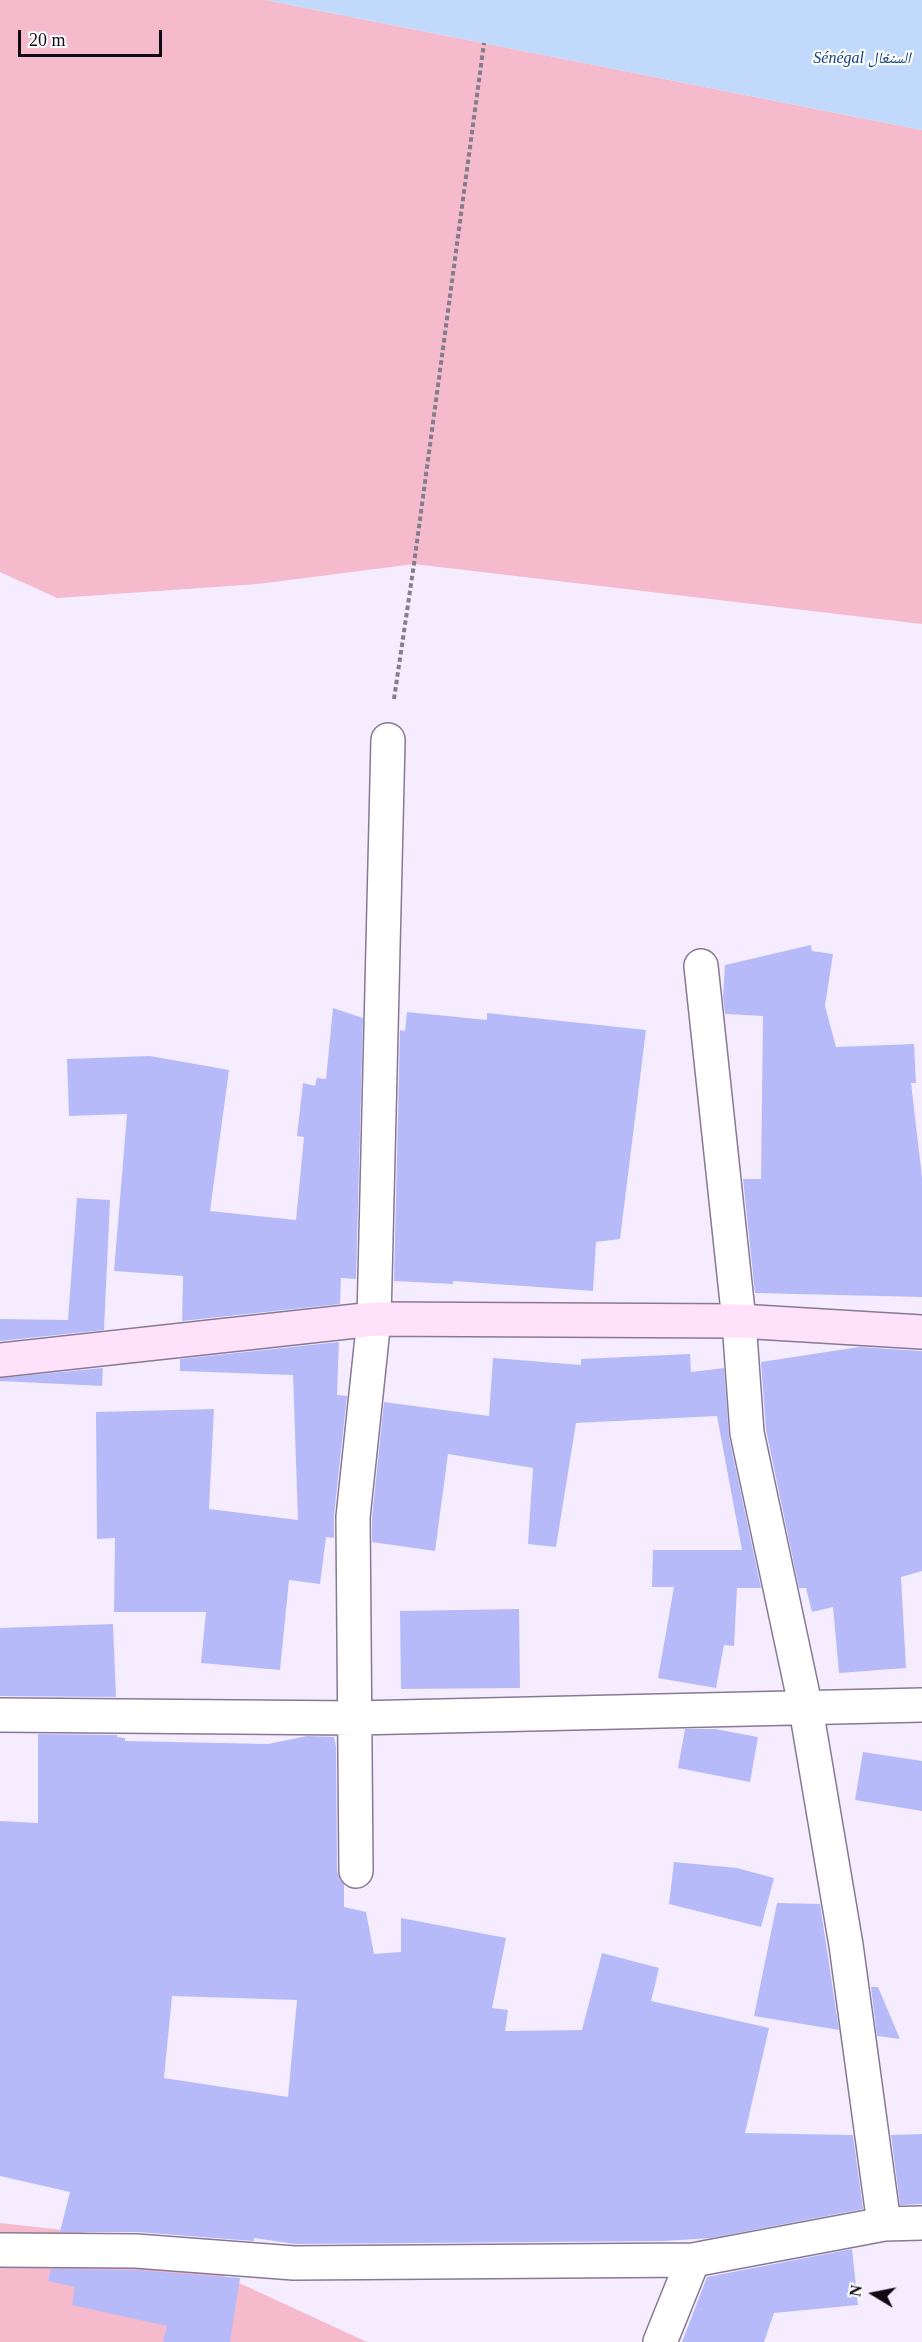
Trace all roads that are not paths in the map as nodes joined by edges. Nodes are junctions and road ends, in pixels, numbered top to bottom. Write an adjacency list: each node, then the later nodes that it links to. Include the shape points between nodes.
1 (388, 740): 3 (street)
2 (701, 966): 4 (street)
3 (374, 1318): 4 (street); 6 (street); 10 (street, via 353,1516)
4 (739, 1321): 5 (street); 8 (street, via 747,1433)
5 (922, 1332)
6 (0, 1360)
7 (922, 1705): 8 (street)
8 (806, 1709): 10 (street); 13 (street, via 846,1945)
9 (0, 1716): 10 (street)
10 (356, 1718): 11 (street)
11 (356, 1871)
12 (922, 2223): 13 (street)
13 (884, 2224): 15 (street)
14 (0, 2250): 15 (street, via 136,2251 294,2264)
15 (693, 2260): 16 (street)
16 (660, 2342)

